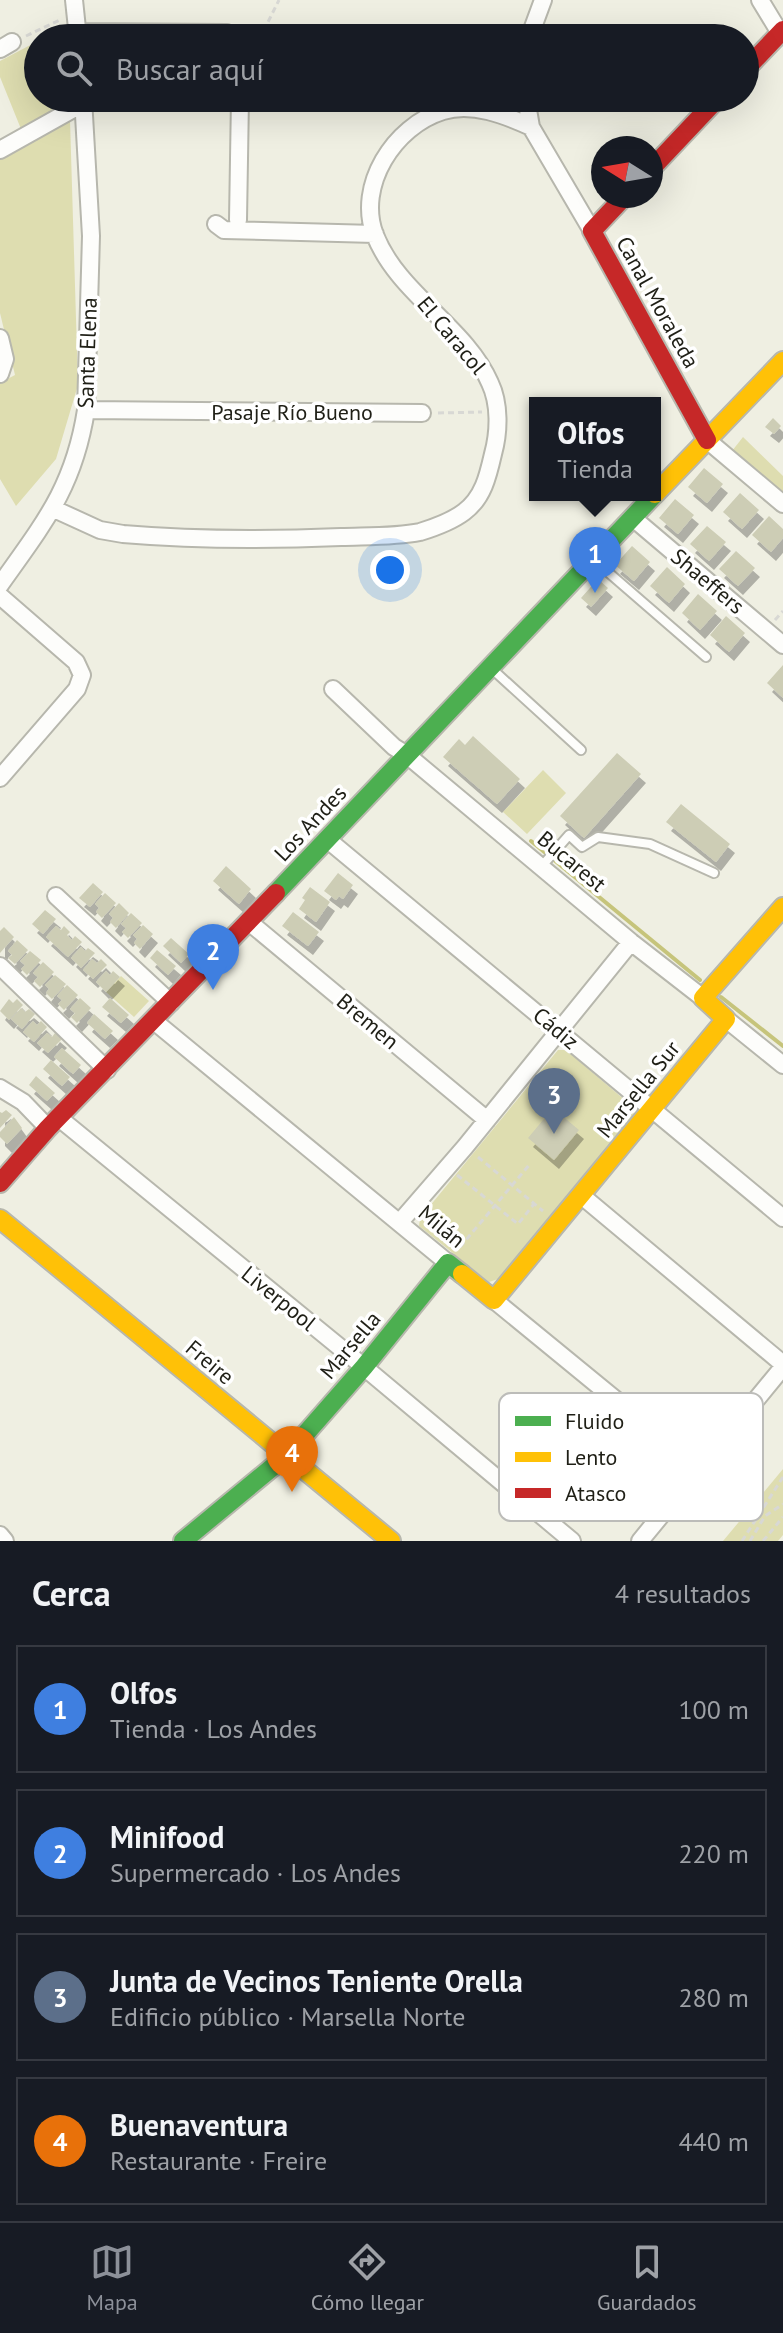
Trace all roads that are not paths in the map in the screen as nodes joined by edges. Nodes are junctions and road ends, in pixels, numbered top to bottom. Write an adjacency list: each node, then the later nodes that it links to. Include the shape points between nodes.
1 (543, 0): 3 (street)
2 (760, 0): 4 (street)
3 (534, 24)
4 (782, 32): 5 (street)
5 (759, 56)
6 (65, 112): 14 (street)
7 (85, 112): 24 (street, Santa Elena, via 91,236)
8 (240, 112): 17 (street)
9 (442, 112): 20 (street, El Caracol, via 416,125 380,165 369,200)
10 (492, 112): 13 (street, El Caracol)
11 (528, 112): 13 (street, Canal Moraleda)
12 (705, 112): 15 (street)
13 (531, 127): 19 (street, Canal Moraleda)
14 (0, 150)
15 (663, 156)
16 (614, 208): 19 (street)
17 (238, 220)
18 (216, 224): 20 (street, via 224,230)
19 (592, 231): 26 (street, Canal Moraleda)
20 (375, 234): 30 (street, El Caracol, via 398,273 481,364 491,385 497,411 493,455 485,485 463,513 421,531 313,538 148,536 100,530)
21 (0, 338): 23 (street)
22 (783, 361): 26 (street, Los Andes)
23 (2, 372)
24 (86, 410): 25 (street, Pasaje Río Bueno); 30 (street, Santa Elena, via 74,465)
25 (422, 413)
26 (707, 440): 27 (street, Los Andes); 29 (street, Canal Moraleda)
27 (661, 489)
28 (649, 501): 31 (street, Los Andes)
29 (783, 504)
30 (54, 509): 33 (street, Santa Elena)
31 (633, 518): 32 (street, Los Andes); 35 (street, Shaeffers)
32 (593, 560): 36 (lane); 37 (street, Los Andes)
33 (0, 585)
34 (0, 596): 41 (street, via 76,662 82,675 77,689)
35 (783, 645)
36 (706, 657)
37 (491, 668): 39 (lane); 40 (street, Los Andes)
38 (333, 689): 40 (street, Bucarest)
39 (581, 750)
40 (407, 755): 42 (street, Los Andes); 43 (street, Bucarest)
41 (0, 778)
42 (328, 840): 47 (street, Los Andes); 54 (street, Cádiz)
43 (541, 867): 44 (lane, via 569,835 582,847 598,837 650,844); 48 (street, Bucarest)
44 (714, 873)
45 (56, 896): 51 (street)
46 (783, 907): 50 (street)
47 (249, 922): 51 (street, Los Andes); 59 (street, Bremen)
48 (631, 942): 50 (street, Bucarest); 54 (street)
49 (0, 966): 56 (street)
50 (703, 998): 52 (street, Bucarest)
51 (171, 1003): 53 (street, Los Andes)
52 (726, 1019): 55 (street, Bucarest); 58 (street, Marsella Sur)
53 (154, 1021): 56 (street, Los Andes); 65 (street, Milán)
54 (560, 1031): 58 (street, Cádiz); 59 (street)
55 (783, 1065)
56 (107, 1070): 60 (street, Los Andes)
57 (0, 1088): 60 (street, Liverpool)
58 (652, 1110): 62 (street, Marsella Sur); 63 (street, Cádiz)
59 (487, 1120): 65 (street)
60 (53, 1123): 61 (street, Los Andes); 69 (street, Liverpool)
61 (0, 1183)
62 (582, 1196): 67 (street, Marsella Sur); 68 (street)
63 (783, 1218)
64 (0, 1219): 72 (street, Freire)
65 (400, 1222): 66 (street, Milán)
66 (448, 1263): 67 (street, Milán); 69 (street, Marsella)
67 (494, 1300): 70 (street, Milán)
68 (783, 1366): 71 (street)
69 (364, 1367): 72 (street, Marsella); 73 (street, Liverpool)
70 (607, 1393)
71 (761, 1393)
72 (286, 1456): 78 (street, Marsella); 79 (street, Freire)
73 (499, 1480)
74 (548, 1521): 80 (street, Liverpool)
75 (656, 1521): 81 (street)
76 (0, 1535): 77 (street)
77 (5, 1541)
78 (183, 1541)
79 (391, 1541)
80 (572, 1541)
81 (640, 1541)

